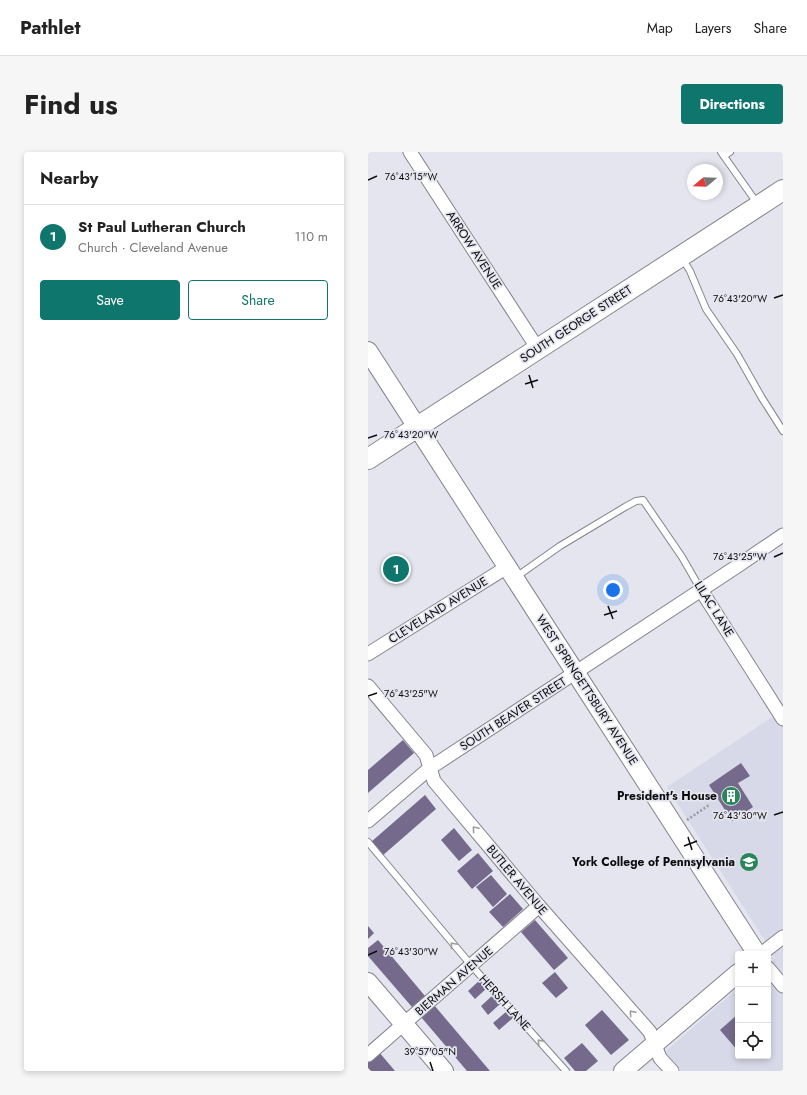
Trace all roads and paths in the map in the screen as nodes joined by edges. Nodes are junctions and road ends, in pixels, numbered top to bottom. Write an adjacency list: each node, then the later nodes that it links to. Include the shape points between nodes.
1 (410, 152): 7 (street, ARROW AVENUE)
2 (730, 152): 3 (lane)
3 (722, 154): 5 (lane)
4 (783, 190): 5 (main road, SOUTH GEORGE STREET)
5 (759, 205): 6 (main road, SOUTH GEORGE STREET)
6 (681, 257): 7 (main road, SOUTH GEORGE STREET); 10 (lane, via 690,271 706,309 737,354)
7 (538, 349): 9 (main road, SOUTH GEORGE STREET)
8 (368, 351): 9 (street, WEST SPRINGETTSBURY AVENUE)
9 (417, 426): 11 (main road, SOUTH GEORGE STREET); 14 (street, WEST SPRINGETTSBURY AVENUE)
10 (783, 431)
11 (368, 458)
12 (643, 500): 14 (lane, CLEVELAND AVENUE, via 636,501); 15 (lane, LILAC LANE)
13 (783, 535): 15 (street, SOUTH BEAVER STREET)
14 (511, 572): 16 (street, CLEVELAND AVENUE); 17 (street, WEST SPRINGETTSBURY AVENUE)
15 (701, 590): 17 (street, SOUTH BEAVER STREET); 19 (street, LILAC LANE)
16 (368, 654)
17 (576, 673): 20 (street, SOUTH BEAVER STREET); 27 (street, WEST SPRINGETTSBURY AVENUE)
18 (368, 686): 20 (street, BUTLER AVENUE, via 425,754)
19 (783, 718)
20 (430, 768): 23 (street, SOUTH BEAVER STREET); 25 (street, BUTLER AVENUE, one-way to 20, via 434,781)
21 (709, 806): 22 (path)
22 (687, 820)
23 (368, 821)
24 (368, 842): 29 (lane, HERSH LANE, one-way to 24)
25 (539, 906): 29 (street, BIERMAN AVENUE); 35 (street, BUTLER AVENUE, one-way to 25, via 650,1032)
26 (783, 937): 28 (street)
27 (755, 951)
28 (765, 951)
29 (471, 965): 34 (street, BIERMAN AVENUE); 38 (lane, HERSH LANE, one-way to 29)
30 (771, 972): 33 (street)
31 (735, 976): 35 (street)
32 (368, 982): 34 (street)
33 (783, 986)
34 (404, 1024): 36 (street, BIERMAN AVENUE); 37 (street)
35 (655, 1044): 39 (street); 40 (street, BUTLER AVENUE, via 660,1058)
36 (368, 1055)
37 (444, 1071)
38 (566, 1071)
39 (623, 1071)
40 (672, 1071)

